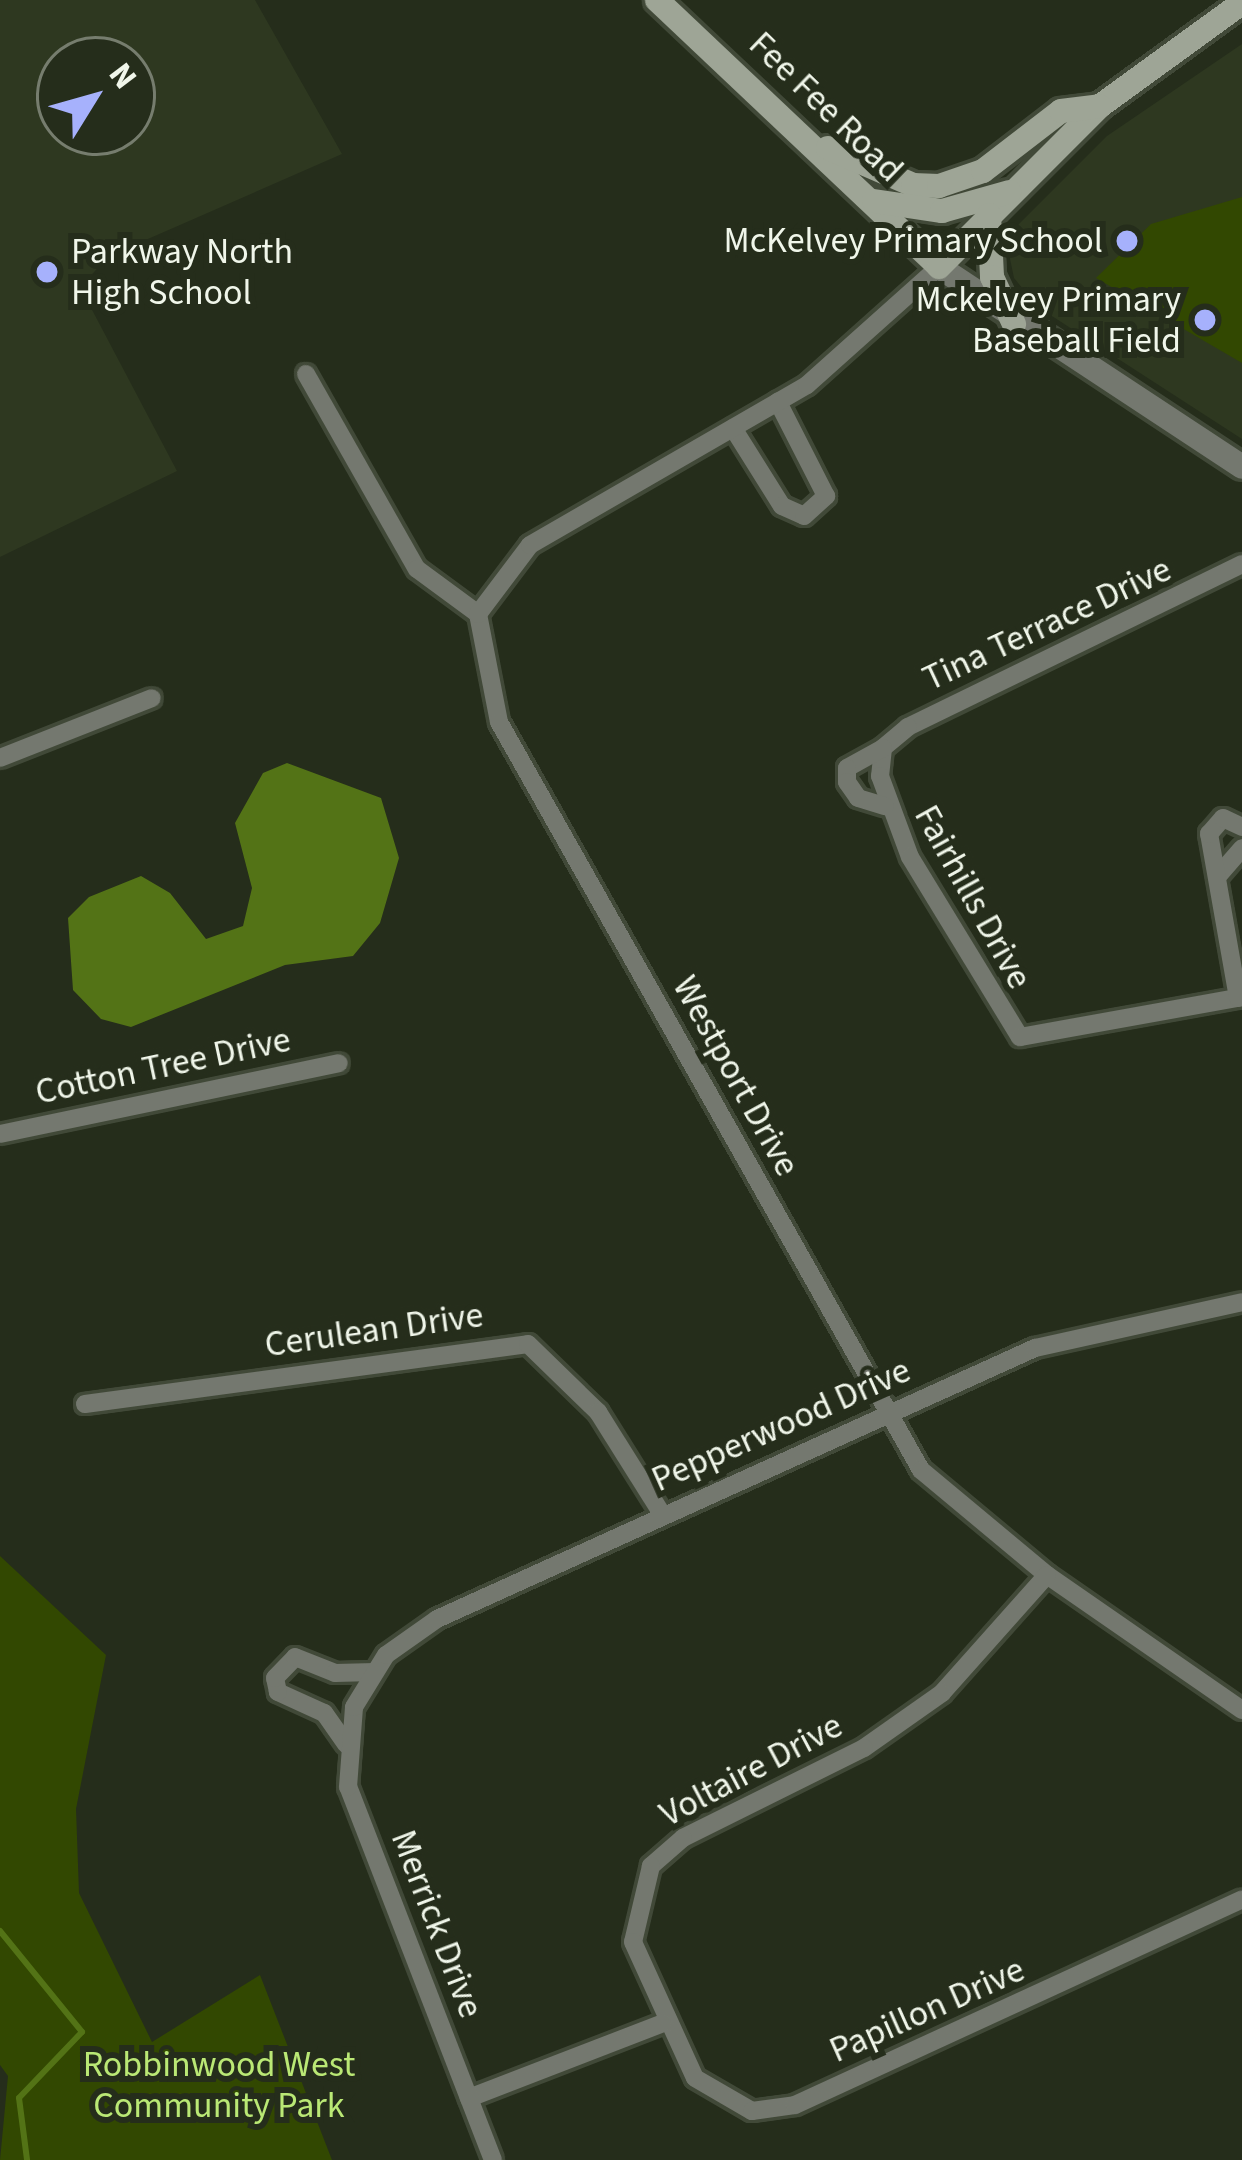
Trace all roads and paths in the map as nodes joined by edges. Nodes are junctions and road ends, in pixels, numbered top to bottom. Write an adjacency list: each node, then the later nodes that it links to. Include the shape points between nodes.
1 (657, 0): 6 (main road, Fee Fee Road)
2 (1222, 0): 4 (main road)
3 (1242, 4): 4 (main road)
4 (1191, 34): 5 (main road)
5 (1100, 106): 6 (main road, via 1061,111 983,171 939,186 913,185); 7 (main road)
6 (810, 140): 8 (main road, Fee Fee Road)
7 (1013, 190): 8 (main road, via 942,212); 9 (main road)
8 (871, 200): 10 (main road, Fee Fee Road)
9 (989, 215): 10 (main road); 11 (main road, via 992,277)
10 (939, 267): 11 (street, Fee Fee Road); 13 (street)
11 (1014, 324): 15 (street, Fee Fee Road)
12 (306, 374): 17 (street, via 417,569)
13 (778, 402): 14 (street); 14 (street, via 826,496 805,516 782,506)
14 (733, 428): 17 (street, via 530,544)
15 (1242, 467)
16 (1242, 564): 19 (street, Tina Terrace Drive, via 1050,651)
17 (478, 614): 30 (street, Westport Drive, via 499,722)
18 (152, 698): 20 (street)
19 (883, 748): 21 (street, Fairhills Drive); 21 (street, Tina Terrace Drive, via 847,768 847,782 858,799)
20 (0, 758)
21 (885, 806): 25 (street, Fairhills Drive, via 995,1009 1020,1037)
22 (1242, 827): 24 (street, Fairhills Drive, via 1234,818 1212,823)
23 (1242, 848): 24 (street)
24 (1217, 877): 25 (street, Fairhills Drive)
25 (1240, 998)
26 (339, 1063): 27 (street, Cotton Tree Drive)
27 (0, 1134)
28 (1242, 1302): 30 (street, Pepperwood Drive, via 1035,1348)
29 (85, 1404): 31 (street, Cerulean Drive, via 528,1344 598,1412)
30 (886, 1414): 31 (street, Pepperwood Drive); 32 (street, Westport Drive, via 921,1470)
31 (662, 1514): 33 (street, Pepperwood Drive, via 437,1618)
32 (1047, 1575): 35 (street, Westport Drive); 38 (street, Voltaire Drive, via 942,1694 863,1748 683,1838 651,1866 633,1942)
33 (375, 1672): 34 (street, Pepperwood Drive); 36 (street, via 335,1673 295,1658 280,1664 278,1692 324,1713)
34 (354, 1707): 36 (street, Merrick Drive)
35 (1242, 1710)
36 (346, 1744): 39 (street, Merrick Drive, via 348,1786)
37 (1242, 1900): 38 (street, Papillon Drive, via 776,2110 751,2111 695,2078)
38 (663, 2023): 39 (street)
39 (469, 2098): 40 (street, Merrick Drive)
40 (493, 2160)

